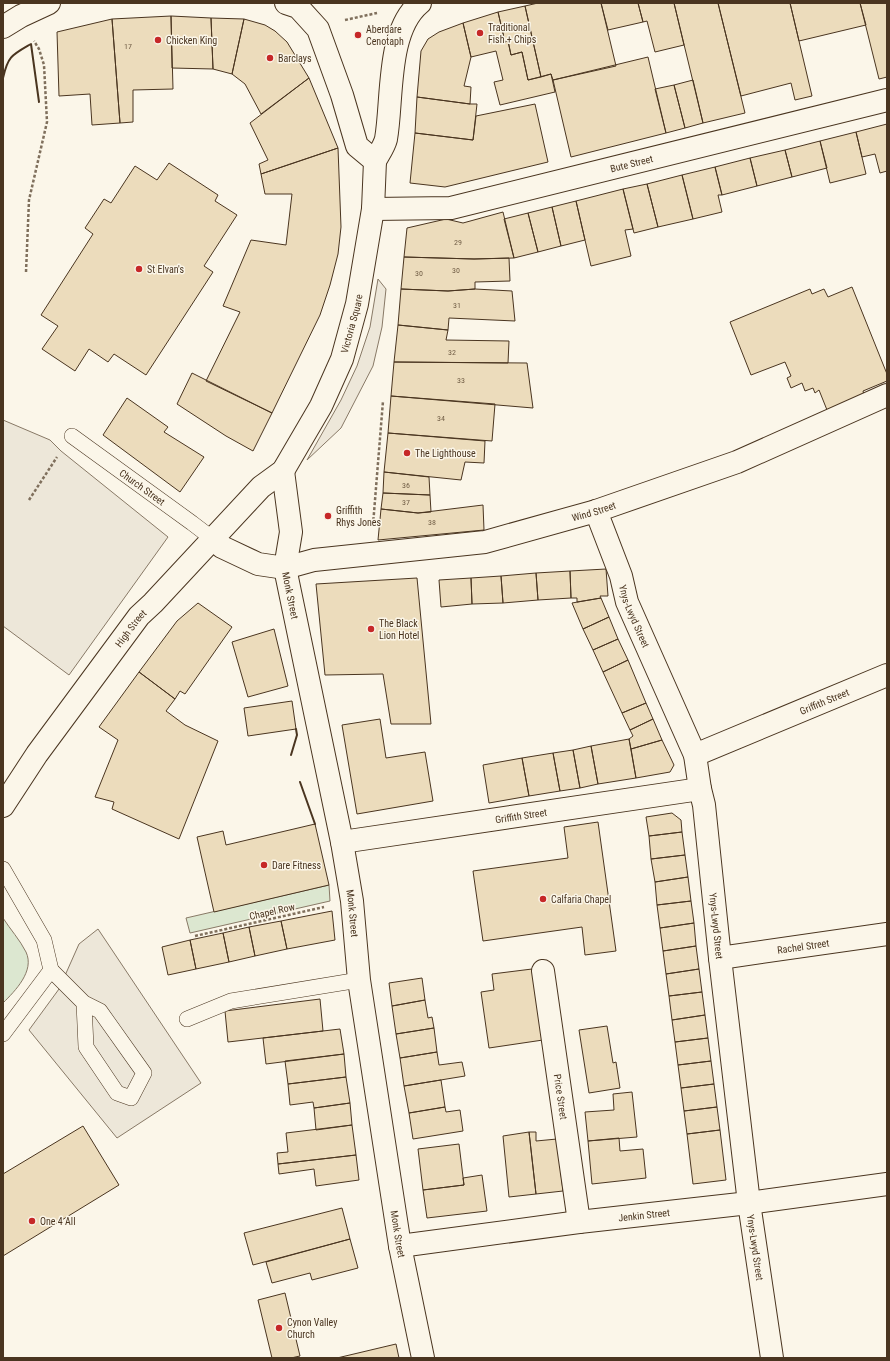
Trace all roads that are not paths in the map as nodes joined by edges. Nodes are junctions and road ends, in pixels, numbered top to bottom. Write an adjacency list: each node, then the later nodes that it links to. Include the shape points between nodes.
1 (49, 3): 4 (street)
2 (420, 3): 6 (street, Victoria Square, via 406,19 398,40 392,72 386,141)
3 (297, 4): 6 (street, via 318,29 357,146)
4 (3, 27)
5 (887, 100): 7 (street, Bute Street, via 451,208)
6 (375, 161): 7 (street, Victoria Square)
7 (373, 209): 10 (street, Victoria Square, via 356,304 342,359 321,406)
8 (887, 396): 11 (street, Wind Street, via 737,462)
9 (72, 436): 12 (lane, Church Street)
10 (283, 471): 12 (street, High Street, via 261,487); 13 (street, Monk Street, via 291,532)
11 (596, 511): 13 (street, Wind Street, via 485,542 314,560); 15 (street, Ynys-Lwyd Street, via 621,576 627,602)
12 (213, 539): 13 (street, via 222,548 258,564); 17 (street, High Street, via 139,616 37,754)
13 (284, 568): 18 (street, Monk Street)
14 (887, 676): 15 (street, Griffith Street)
15 (695, 755): 16 (street, Ynys-Lwyd Street)
16 (700, 789): 18 (street, Griffith Street); 21 (street, Ynys-Lwyd Street, via 704,805)
17 (3, 806)
18 (342, 842): 24 (street, Monk Street, via 352,901)
19 (3, 869): 22 (lane, via 44,940)
20 (887, 934): 21 (street, Rachel Street)
21 (720, 958): 29 (street, Ynys-Lwyd Street)
22 (51, 970): 25 (lane); 27 (lane)
23 (543, 971): 30 (street, Price Street)
24 (359, 980): 26 (lane, via 231,1001); 31 (street, Monk Street)
25 (84, 1003): 25 (lane, via 100,1011 144,1073 131,1098 117,1093 86,1047)
26 (187, 1018)
27 (3, 1034)
28 (887, 1184): 29 (street, Jenkin Street)
29 (749, 1203): 30 (street, Jenkin Street); 33 (street, Ynys-Lwyd Street)
30 (579, 1222): 31 (street, Jenkin Street)
31 (400, 1246): 32 (street, Monk Street)
32 (423, 1358)
33 (772, 1358)

